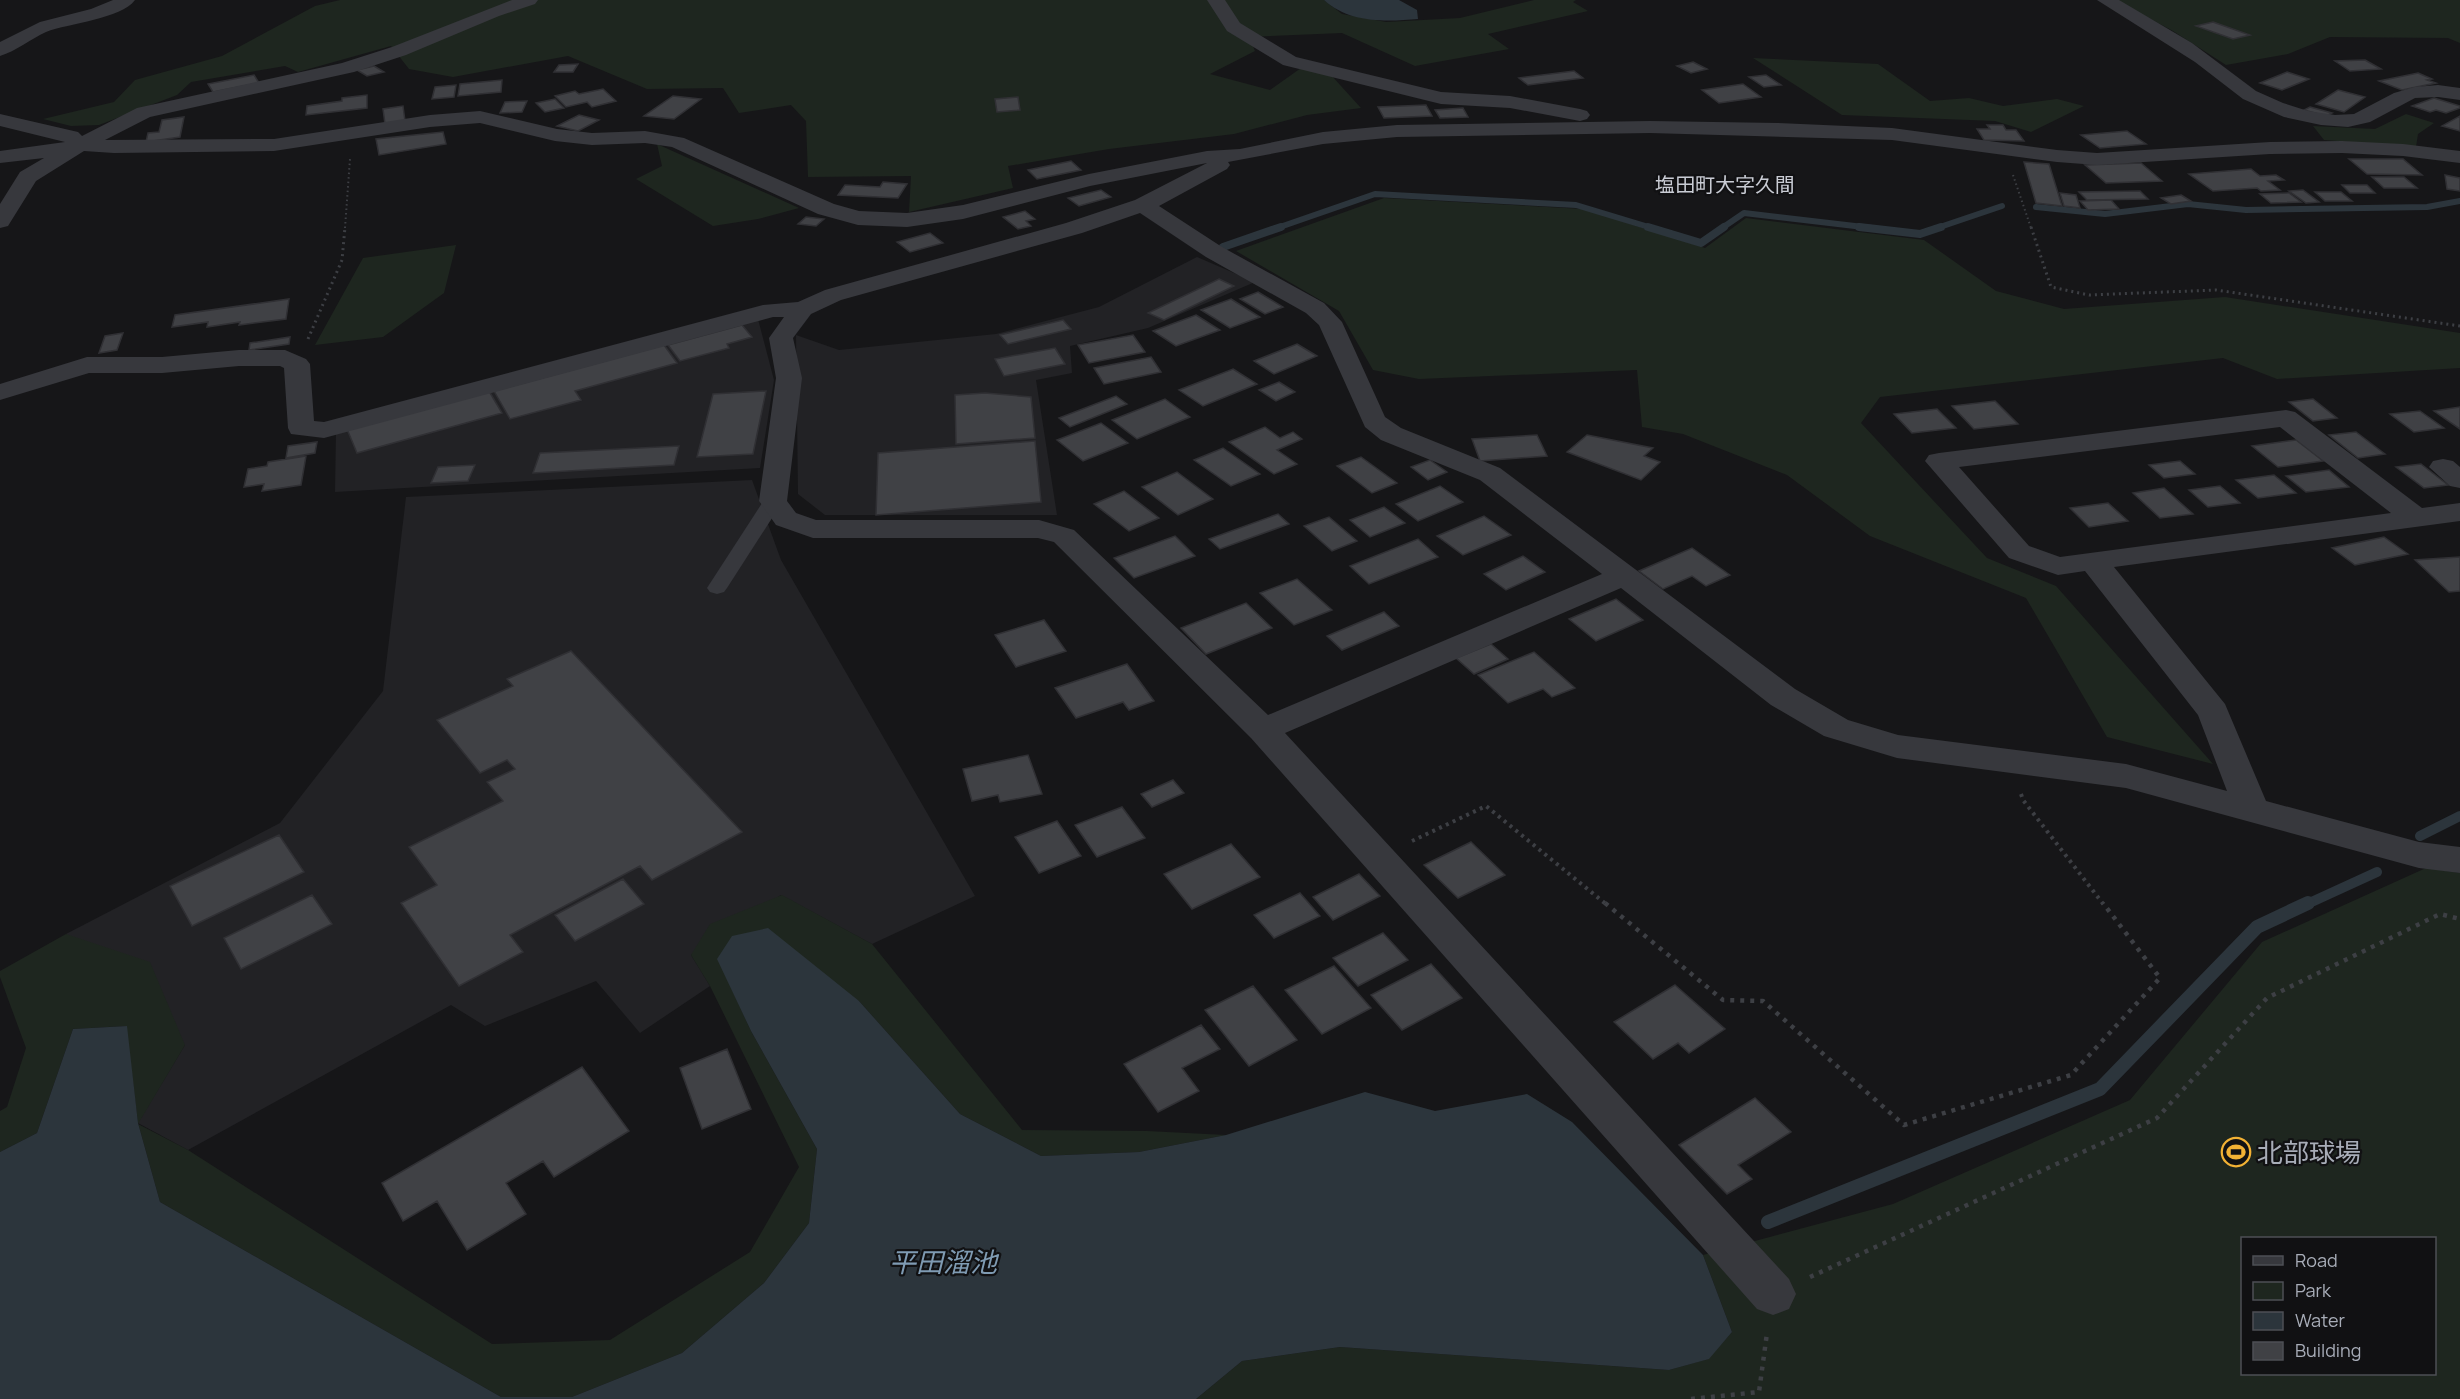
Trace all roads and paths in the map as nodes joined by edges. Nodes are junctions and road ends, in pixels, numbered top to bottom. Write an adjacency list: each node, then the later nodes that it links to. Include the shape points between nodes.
1 (126, 0): 5 (street, via 98,13 46,26)
2 (530, 0): 10 (street, via 347,68 144,112)
3 (1216, 0): 8 (street, via 1233,27 1290,61 1441,98 1510,102)
4 (2106, 0): 6 (street, via 2216,67 2241,90 2299,114 2349,121 2367,117 2403,95)
5 (0, 50)
6 (2460, 94)
7 (0, 120): 10 (street, via 71,136)
8 (1650, 127): 11 (street, via 1892,134); 12 (street, via 1397,132 1323,138)
9 (352, 134): 10 (street, via 233,147); 12 (street, via 480,117 555,135 666,140 826,209 858,218 907,220 963,212 1089,180 1207,157); 19 (path, via 342,260)
10 (81, 145): 13 (street); 16 (street, via 28,177)
11 (2004, 149): 14 (street, via 2097,159 2342,147); 18 (path, via 2051,287 2089,295 2216,290)
12 (1240, 155): 15 (street)
13 (0, 157)
14 (2460, 157)
15 (1143, 205): 17 (street, via 832,295); 25 (street, via 1214,252 1315,308 1330,322 1374,421 1391,434 1490,474)
16 (0, 220)
17 (802, 309): 19 (street, via 772,310 324,430 301,428); 21 (street, via 781,338 789,378)
18 (2460, 326)
19 (297, 364): 20 (street, via 285,358 239,358 162,365 87,365)
20 (0, 392)
21 (773, 501): 26 (lane); 27 (street, via 786,519 813,529 1040,529 1064,536)
22 (2460, 512): 23 (street)
23 (2416, 518): 24 (street); 24 (street, via 2286,418 1939,461 2019,552 2058,566)
24 (2093, 561): 29 (street, via 2213,712)
25 (1624, 576): 27 (street); 28 (street, via 1783,697 1836,728 1897,746)
26 (717, 588)
27 (1263, 730): 30 (street)
28 (2014, 761): 29 (street, via 2126,776); 30 (path, via 2023,800 2160,978 2072,1075 1904,1125 1763,1001 1724,1000 1486,806)
29 (2252, 810): 31 (street, via 2419,855)
30 (1378, 857): 33 (street)
31 (2460, 860)
32 (2460, 919): 33 (path, via 2440,914 2267,998 2157,1118)
33 (1773, 1294): 34 (path, via 1759,1392)
34 (1691, 1399)

